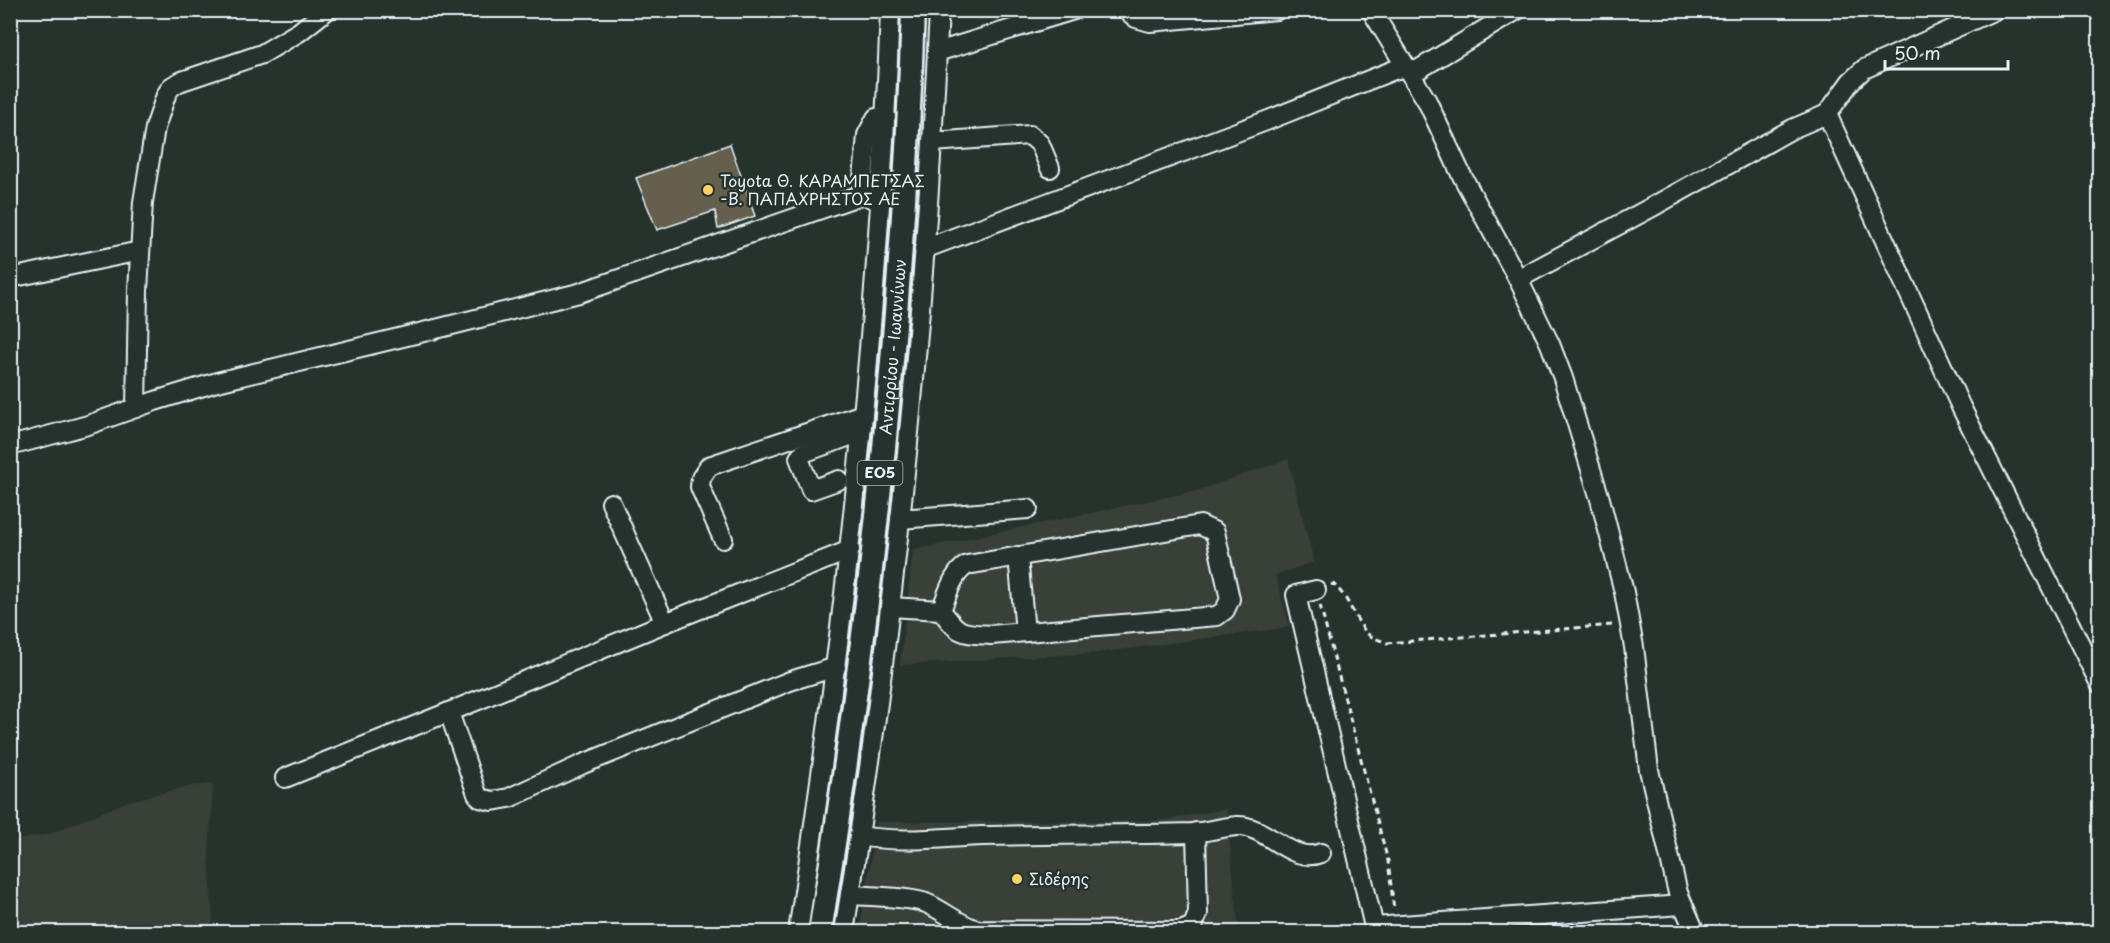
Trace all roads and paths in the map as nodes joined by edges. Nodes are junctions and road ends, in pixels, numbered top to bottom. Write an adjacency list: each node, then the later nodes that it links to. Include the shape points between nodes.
1 (327, 10): 18 (street, via 262,54 171,87 155,128)
2 (890, 10): 16 (street, via 886,116)
3 (914, 10): 49 (main road, Αντιρρίου - Ιωαννίνων / ΕΟ5, via 900,258 872,565)
4 (939, 10): 11 (street)
5 (1074, 10): 11 (street)
6 (1126, 10): 7 (street, via 1150,22)
7 (1277, 10)
8 (1371, 10): 12 (street)
9 (1517, 10): 12 (street)
10 (1995, 10): 13 (street, via 1864,69)
11 (937, 52): 14 (street)
12 (1409, 70): 17 (street, via 1394,70); 20 (street)
13 (1827, 114): 20 (street, via 1792,129); 38 (street, via 1962,406)
14 (932, 142): 15 (street, via 1030,135 1040,144); 17 (street)
15 (1050, 168)
16 (872, 198): 21 (street, via 579,293 216,382); 22 (street)
17 (924, 249): 27 (street)
18 (140, 251): 19 (street); 21 (street)
19 (10, 278)
20 (1518, 279): 35 (street, via 1551,344 1576,419)
21 (136, 408): 23 (street)
22 (862, 423): 24 (street, via 799,458 809,489); 28 (street, via 709,466 700,478 700,487); 29 (street)
23 (10, 446)
24 (839, 480)
25 (611, 503): 34 (street)
26 (1028, 509): 27 (street)
27 (900, 519): 32 (street)
28 (723, 539)
29 (850, 550): 34 (street); 37 (street)
30 (1018, 556): 33 (street, via 960,569); 36 (street); 36 (street, via 1200,525 1215,532 1230,599 1217,616)
31 (1316, 590): 35 (path, via 1333,584 1343,592 1370,636 1387,643); 46 (path, via 1382,840); 47 (street, via 1296,595)
32 (890, 607): 33 (street); 42 (street)
33 (942, 610): 36 (street, via 954,628 963,633)
34 (665, 623): 39 (street)
35 (1630, 624): 45 (street, via 1649,770)
36 (1025, 632)
37 (836, 667): 39 (street, via 790,681 496,801 487,801 477,794); 48 (street)
38 (2100, 684)
39 (449, 712): 40 (street)
40 (285, 778)
41 (1196, 832): 42 (street, via 889,841); 43 (street, via 1240,826 1302,855); 44 (street, via 1198,913 1192,926 1181,931 977,930 919,901)
42 (860, 836): 44 (street)
43 (1322, 853)
44 (850, 895): 50 (street)
45 (1682, 905): 46 (street); 51 (street)
46 (1396, 925): 47 (street)
47 (1374, 930)
48 (798, 933)
49 (820, 933)
50 (844, 933)
51 (1695, 933)

